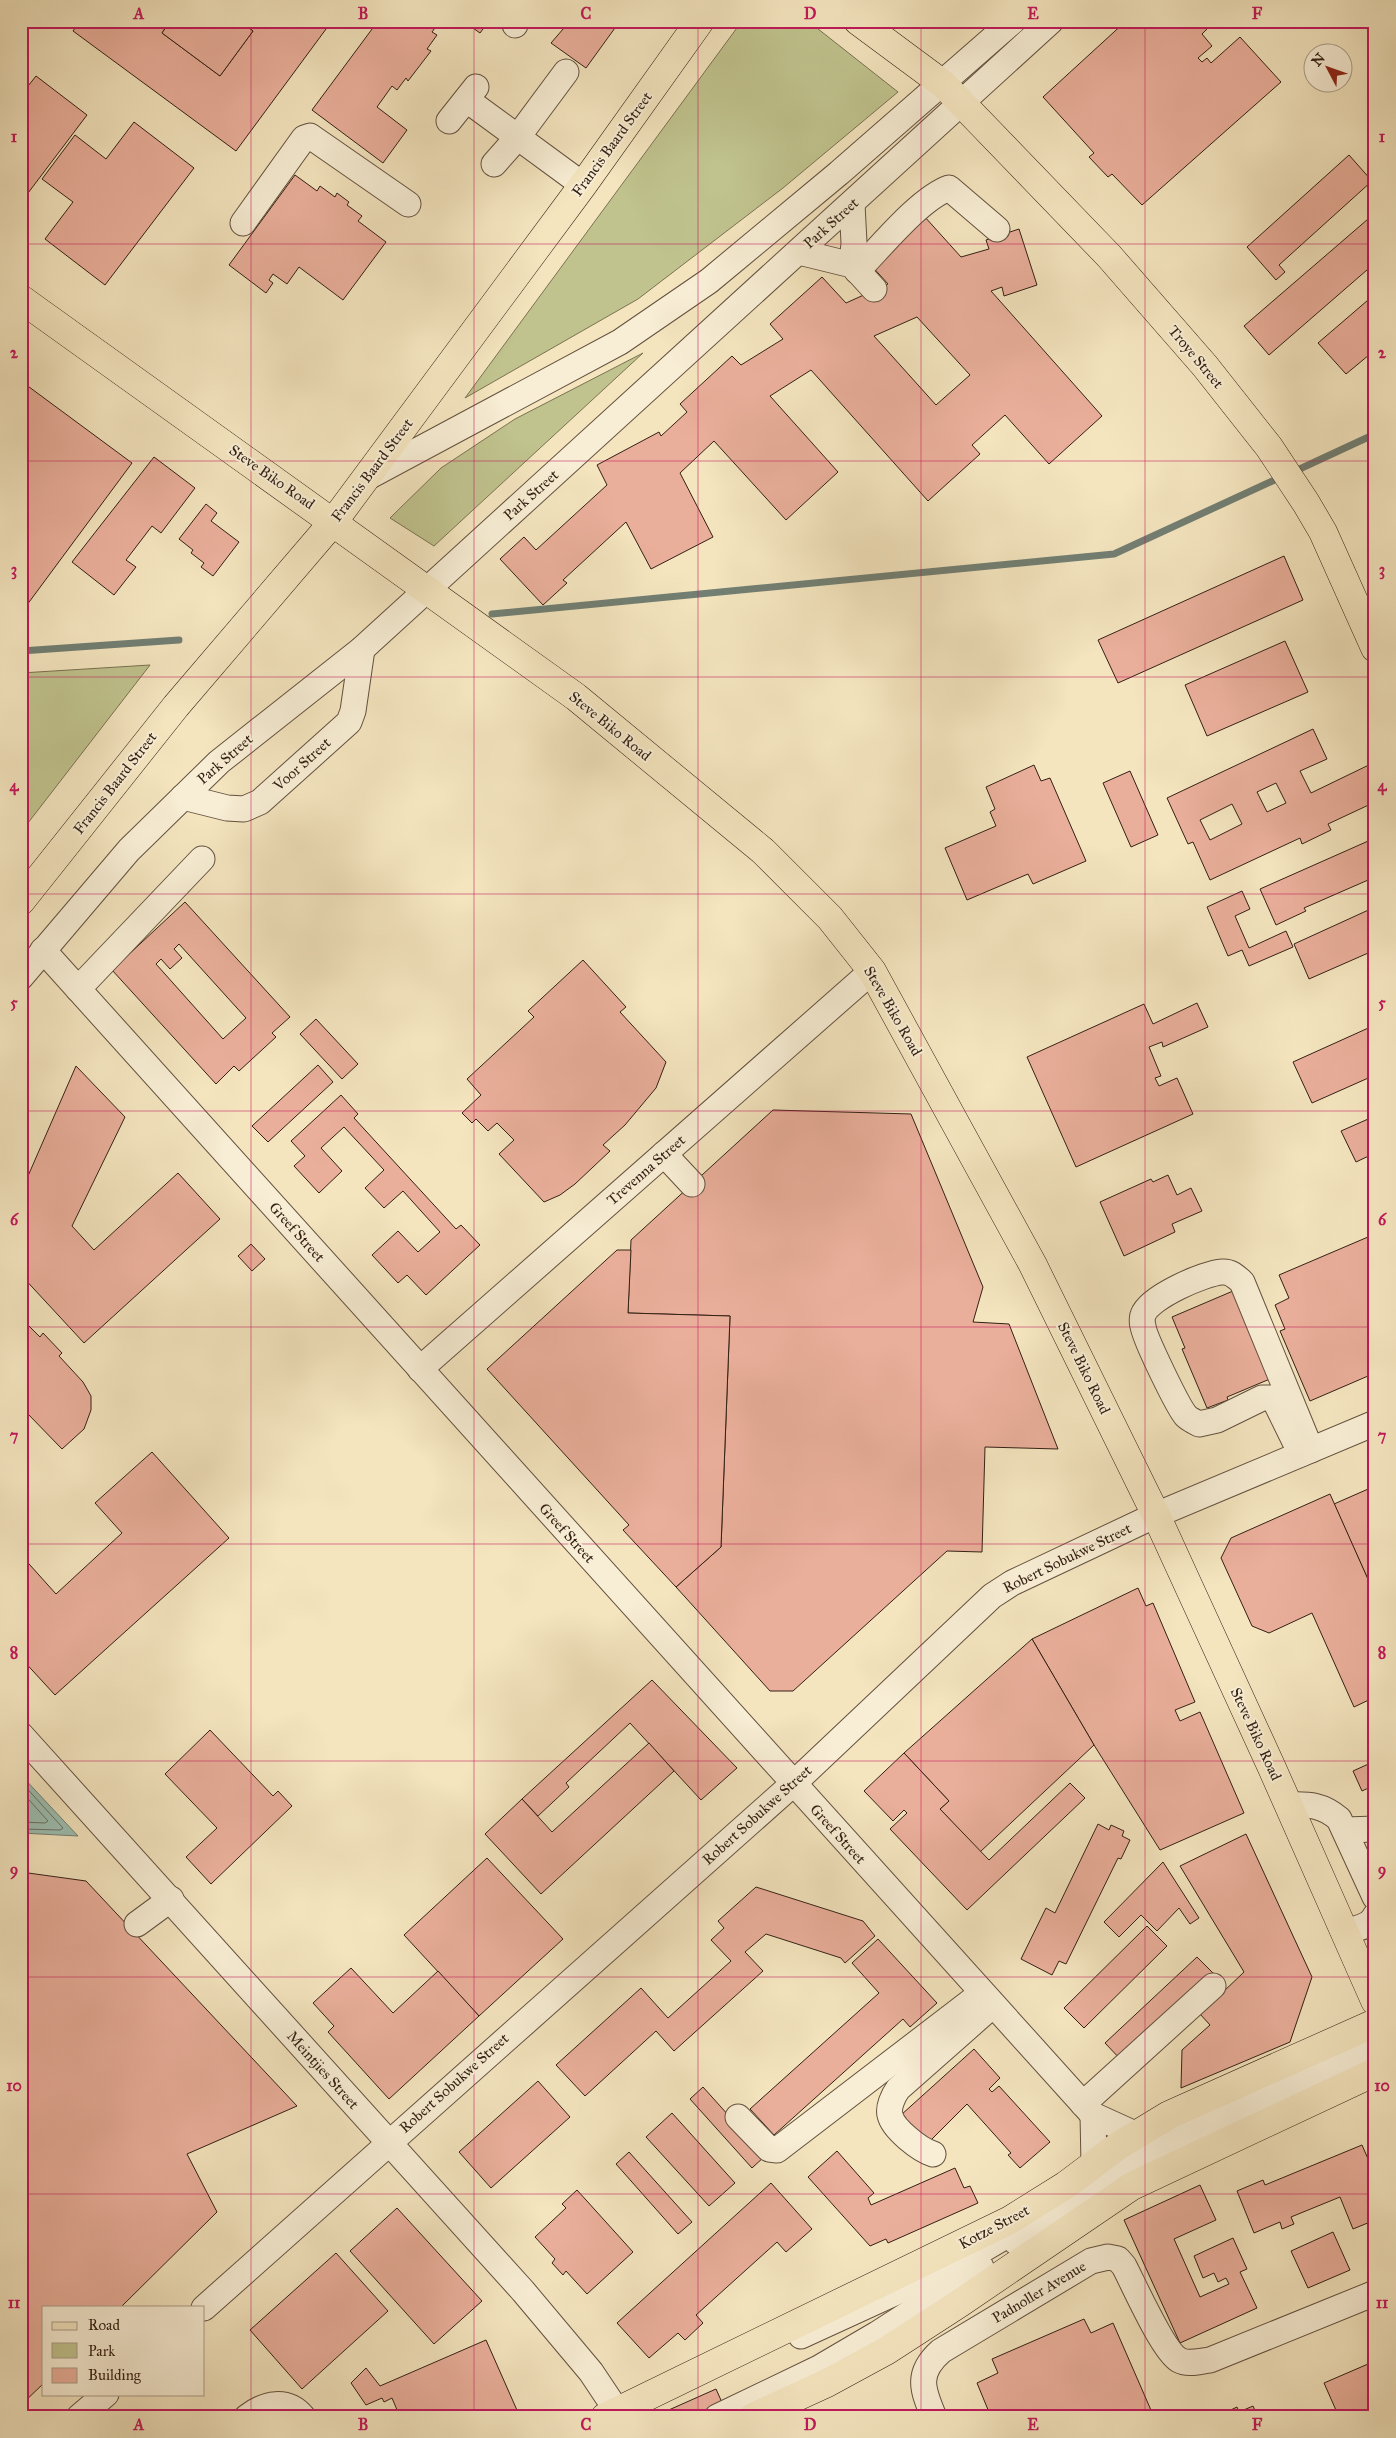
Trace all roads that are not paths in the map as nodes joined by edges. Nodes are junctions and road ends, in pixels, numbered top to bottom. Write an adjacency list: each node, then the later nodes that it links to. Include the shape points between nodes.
1 (700, 21): 11 (main road, Francis Baard Street)
2 (858, 21): 6 (main road)
3 (1013, 21): 6 (street)
4 (1051, 21): 7 (street, Park Street)
5 (566, 72): 9 (street)
6 (943, 84): 7 (main road, Troye Street); 19 (street, via 709,281 620,342)
7 (962, 104): 13 (street, Park Street); 22 (main road, Troye Street, via 1109,256 1205,366 1276,458 1323,532)
8 (449, 121): 9 (street, via 471,93)
9 (517, 138): 10 (street); 11 (street)
10 (494, 164)
11 (583, 185): 19 (main road, Francis Baard Street)
12 (408, 204): 14 (street, via 310,136 304,138)
13 (852, 204): 16 (street, Park Street); 17 (street, via 854,243)
14 (243, 224)
15 (997, 229): 17 (street, via 949,188 915,212)
16 (800, 252): 17 (street); 21 (street, Park Street)
17 (861, 275)
18 (21, 299): 20 (main road, Steve Biko Road)
19 (368, 477): 20 (main road, Francis Baard Street)
20 (334, 521): 21 (main road, Steve Biko Road); 26 (main road, Francis Baard Street, via 176,706)
21 (427, 590): 23 (street, Park Street); 28 (main road, Steve Biko Road, via 576,697 763,851 830,918)
22 (1375, 648)
23 (362, 649): 24 (street, Park Street, via 219,762); 24 (street, Voor Street, via 349,722 260,802 244,809 227,808)
24 (183, 797): 27 (street, Park Street, via 129,850)
25 (202, 859): 30 (street)
26 (21, 901)
27 (43, 950): 29 (street, Park Street); 30 (street, Greef Street)
28 (872, 970): 31 (street, Trevenna Street); 36 (main road, Steve Biko Road, via 1033,1265)
29 (21, 976)
30 (78, 989): 33 (street, Greef Street)
31 (664, 1154): 32 (street); 33 (street, Trevenna Street)
32 (692, 1184)
33 (420, 1369): 38 (street, Greef Street)
34 (1375, 1424): 35 (street, Robert Sobukwe Street)
35 (1306, 1452): 35 (street, via 1270,1398 1262,1398 1217,1420 1199,1424 1186,1417 1143,1327 1143,1314 1169,1292 1222,1272 1233,1274 1242,1282 1287,1389); 36 (street, Robert Sobukwe Street)
36 (1156, 1514): 38 (street, Robert Sobukwe Street, via 1012,1582 992,1596); 39 (main road, Steve Biko Road)
37 (21, 1735): 43 (street, Meintjies Street)
38 (793, 1784): 48 (street, Greef Street); 55 (street, Robert Sobukwe Street)
39 (1288, 1805): 41 (street, via 1310,1804 1329,1810); 46 (main road, Steve Biko Road)
40 (1375, 1829): 41 (street)
41 (1346, 1830): 42 (street)
42 (1375, 1897)
43 (170, 1899): 45 (street); 55 (street, Meintjies Street)
44 (1375, 1916): 46 (street, via 1361,1927)
45 (138, 1924)
46 (1344, 1932): 49 (main road, Steve Biko Road)
47 (1213, 1986): 52 (street)
48 (988, 1999): 52 (street, Greef Street); 53 (street, via 777,2150 769,2149); 56 (street, via 894,2094 890,2106 891,2119 920,2150)
49 (1375, 2002)
50 (1374, 2036): 54 (main road, Kotze Street, via 1169,2115); 62 (street, Kotze Street, via 1225,2099 1175,2124 1017,2230 960,2263); 67 (street, Kotze Street, via 1357,2057 1182,2136 877,2334 819,2368)
51 (1375, 2072): 68 (main road, via 1132,2186 960,2304 886,2350 827,2383)
52 (1088, 2110): 54 (street, Greef Street); 57 (street)
53 (738, 2117)
54 (1137, 2135): 57 (main road, Kotze Street)
55 (388, 2142): 59 (street, Robert Sobukwe Street); 62 (street, Meintjies Street, via 591,2372)
56 (933, 2154)
57 (1094, 2164): 62 (main road, Kotze Street, via 1002,2224)
58 (1375, 2294): 69 (street, Padnoller Avenue, via 1210,2360 1186,2363 1167,2348 1118,2259 1108,2257 1091,2261 941,2351 930,2361 923,2376 923,2388)
59 (205, 2307)
60 (104, 2396): 63 (street)
61 (113, 2396): 64 (street)
62 (617, 2415)
63 (79, 2417)
64 (104, 2417)
65 (247, 2417): 66 (street, via 256,2410 282,2404 289,2405)
66 (303, 2417)
67 (717, 2417)
68 (753, 2417)
69 (934, 2417)

